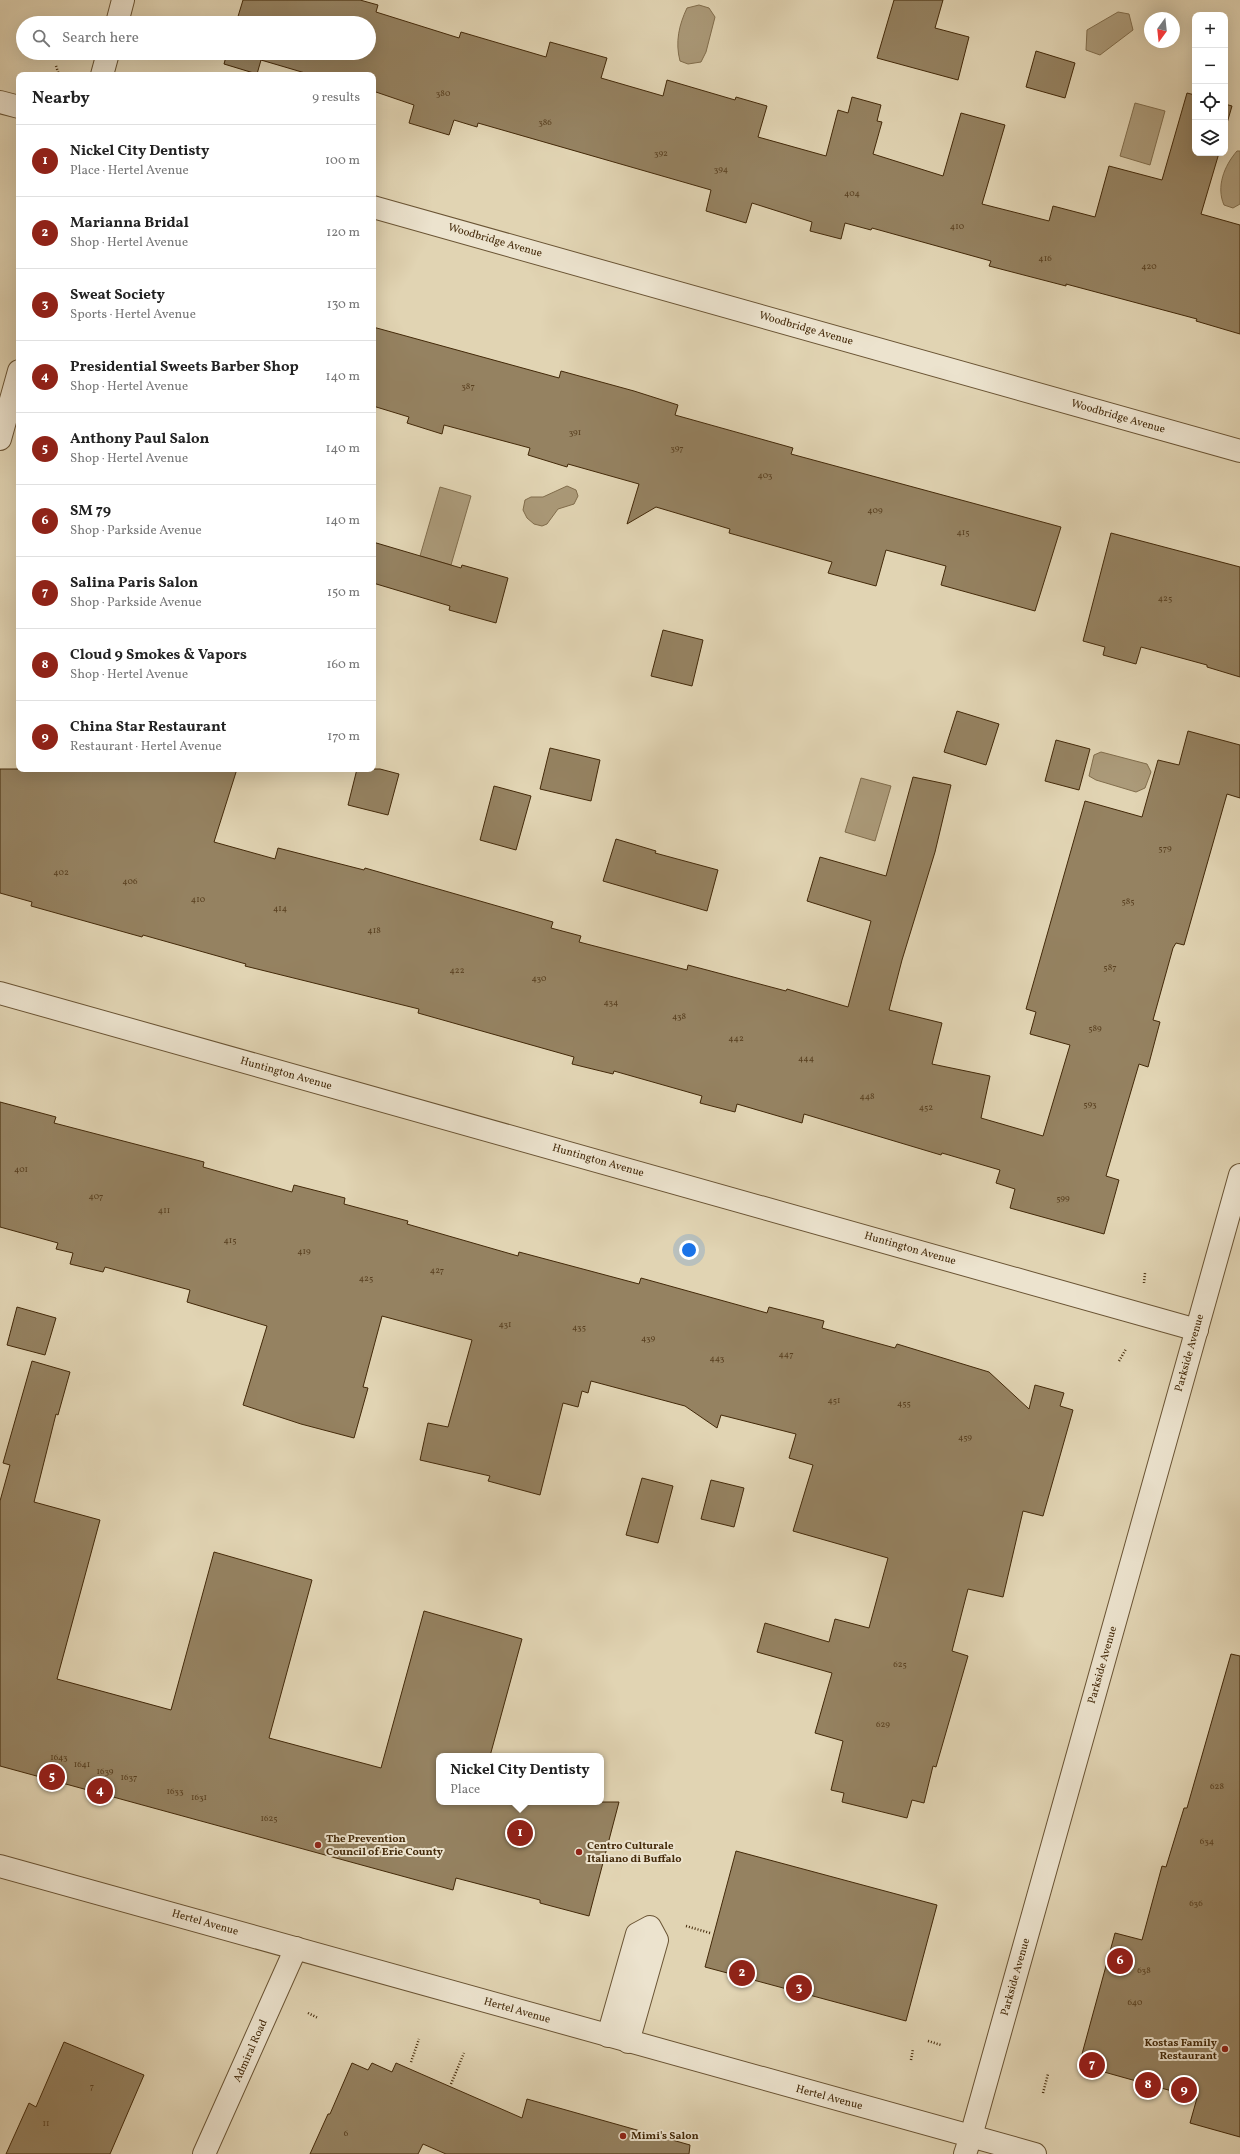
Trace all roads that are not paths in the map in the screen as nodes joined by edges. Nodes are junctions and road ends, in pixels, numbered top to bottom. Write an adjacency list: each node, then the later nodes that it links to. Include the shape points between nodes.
1 (123, 0): 2 (street)
2 (119, 16)
3 (106, 60): 4 (street)
4 (103, 72)
5 (0, 102): 6 (street)
6 (16, 106)
7 (376, 208): 10 (street, Woodbridge Avenue)
8 (16, 382): 9 (street)
9 (0, 439)
10 (1240, 451)
11 (0, 993): 13 (street, Huntington Avenue)
12 (1240, 1175): 13 (street, Parkside Avenue)
13 (1197, 1330): 16 (street, Parkside Avenue)
14 (0, 1866): 15 (street, Hertel Avenue)
15 (296, 1948): 16 (street, Hertel Avenue, via 618,2039); 17 (street, Admiral Road)
16 (968, 2145): 18 (street, Hertel Avenue)
17 (204, 2154)
18 (1035, 2154)

